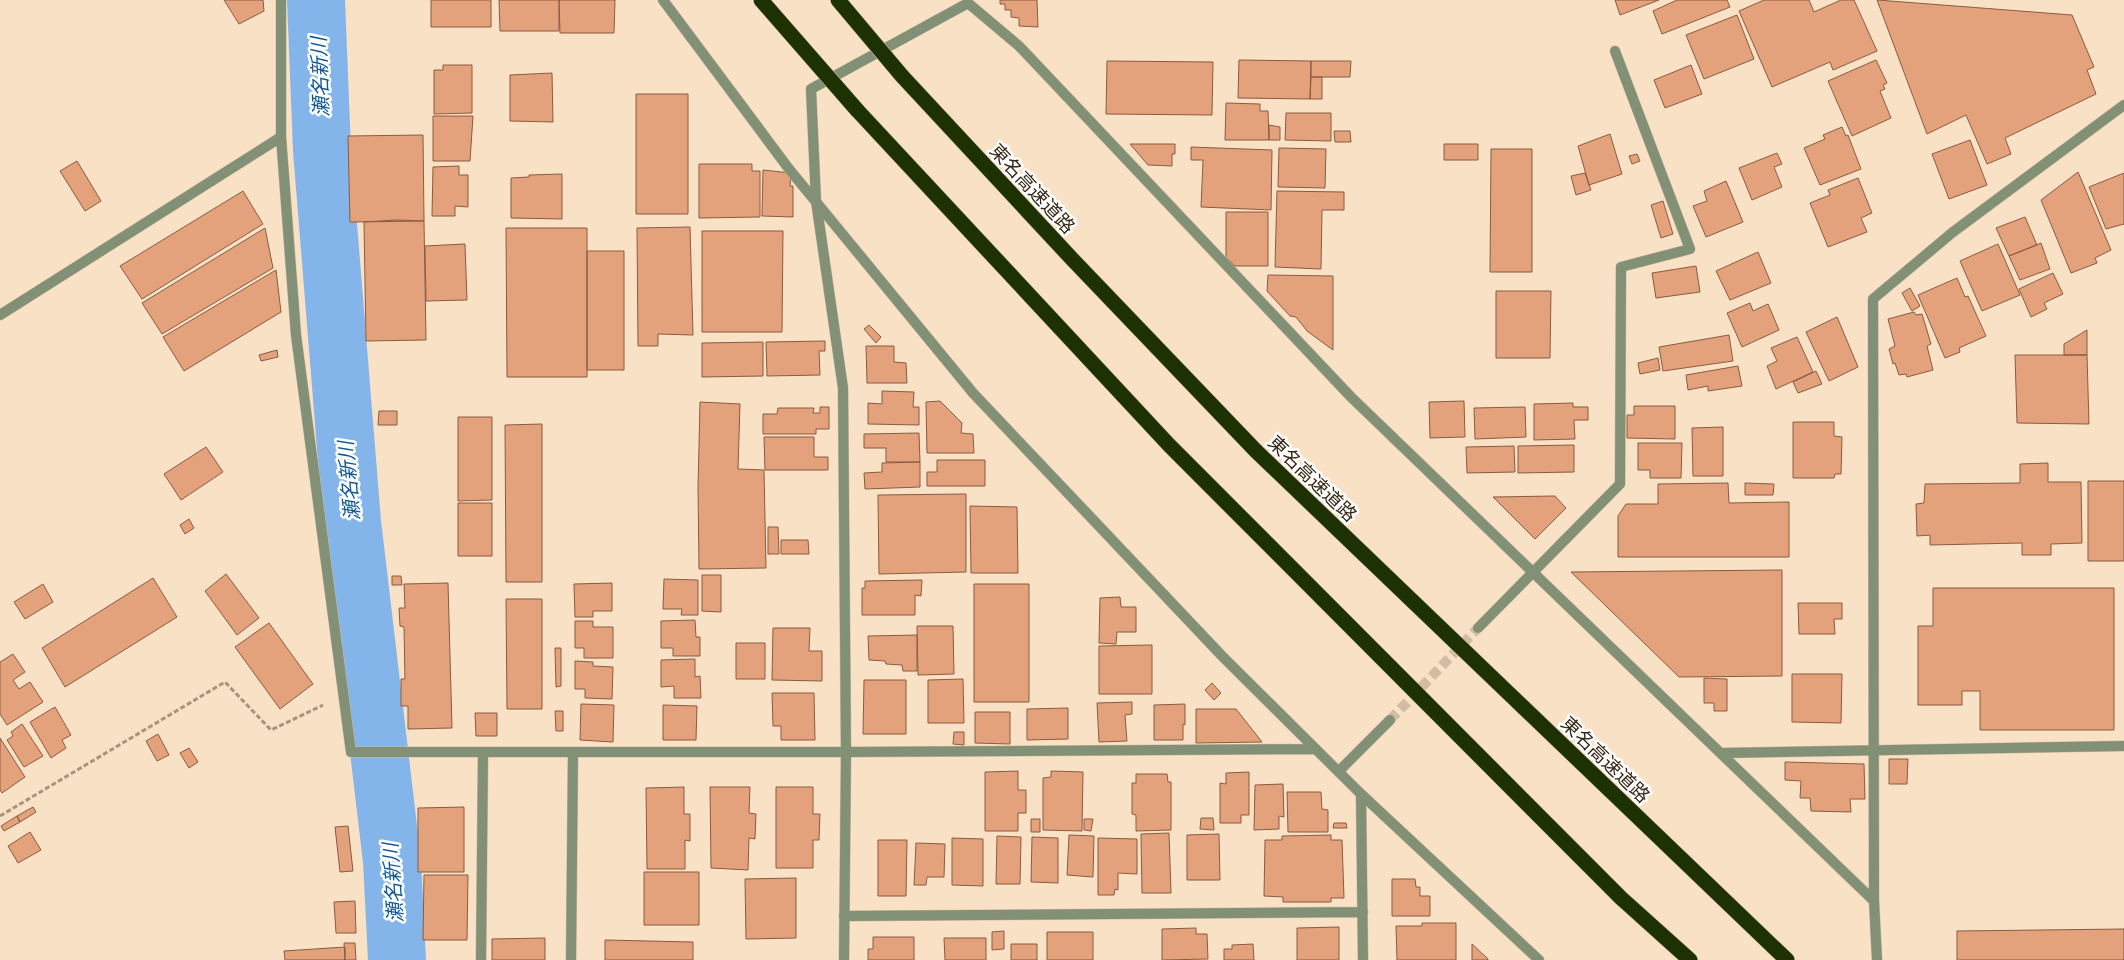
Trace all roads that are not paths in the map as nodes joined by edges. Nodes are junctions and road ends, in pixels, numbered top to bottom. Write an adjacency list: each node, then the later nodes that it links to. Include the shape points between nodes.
1 (281, 0): 7 (street)
2 (663, 0): 8 (street, via 789,170)
3 (761, 0): 30 (highway, bridge, via 857,110 1169,445 1622,898)
4 (838, 0): 31 (highway, 東名高速道路, bridge, via 902,76 1256,451)
5 (1615, 51): 10 (street, via 1690,249 1621,267 1620,484)
6 (2124, 105): 15 (street, via 1953,232 1873,298)
7 (281, 137): 9 (street); 18 (street, via 296,335 351,752)
8 (816, 201): 10 (street, via 811,89 968,3 1019,46 1351,396); 14 (street, via 973,393 1218,652); 17 (street, via 843,388)
9 (0, 315)
10 (1533, 572): 11 (street); 19 (street)
11 (1478, 628)
12 (1390, 720): 20 (street)
13 (2124, 746): 15 (street)
14 (1316, 749): 17 (street); 20 (street)
15 (1874, 750): 19 (street); 22 (street)
16 (573, 752): 17 (street); 18 (street); 26 (street)
17 (846, 752): 24 (street)
18 (483, 753): 25 (street)
19 (1721, 753): 22 (street)
20 (1338, 771): 21 (street)
21 (1361, 794): 23 (street); 29 (street)
22 (1874, 901): 32 (street)
23 (1363, 912): 24 (street); 28 (street)
24 (844, 916): 27 (street)
25 (481, 960)
26 (571, 960)
27 (844, 960)
28 (1364, 960)
29 (1538, 960)
30 (1690, 960)
31 (1787, 960)
32 (1877, 960)

